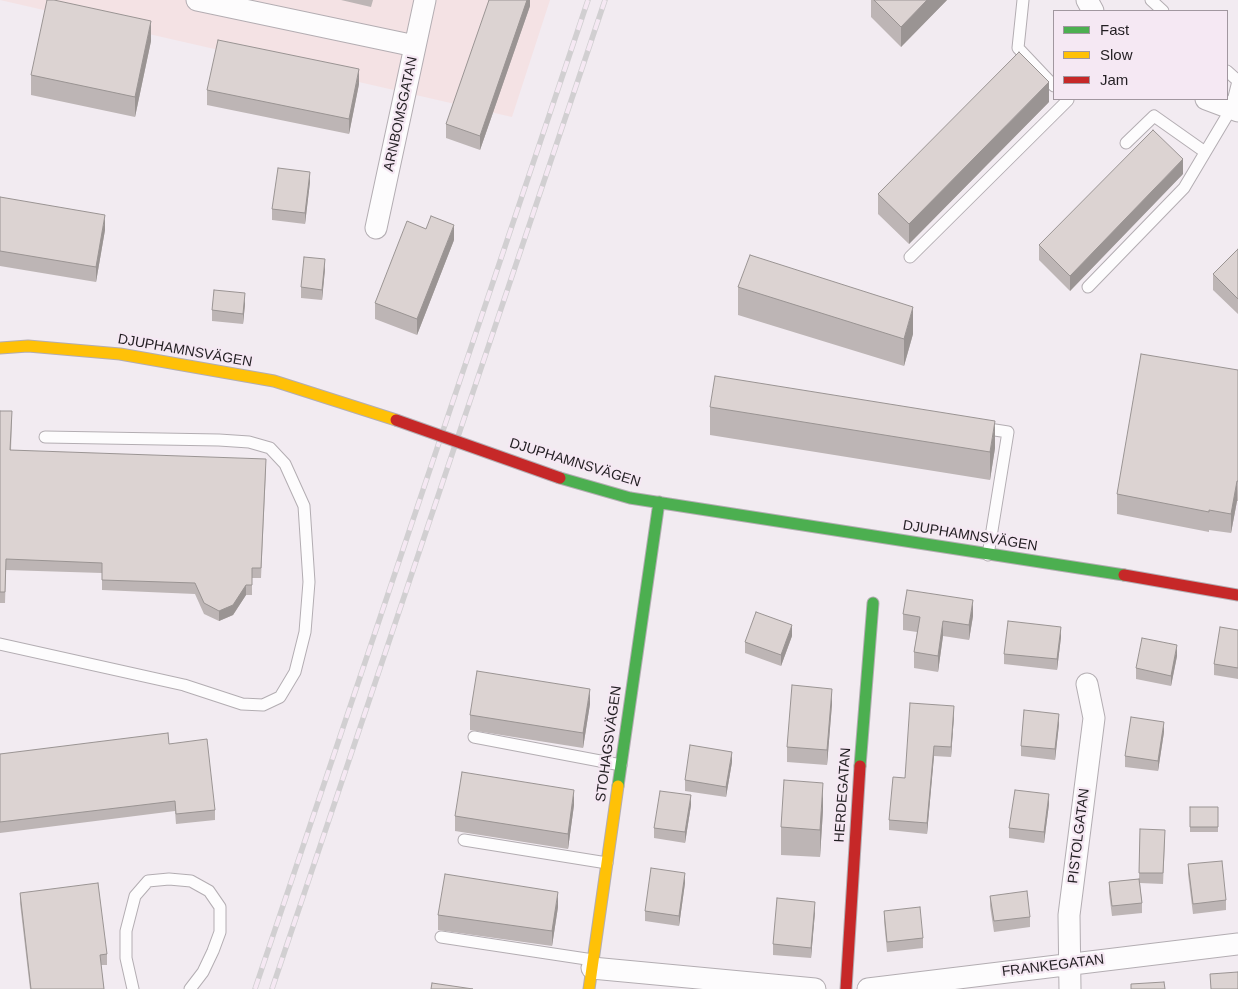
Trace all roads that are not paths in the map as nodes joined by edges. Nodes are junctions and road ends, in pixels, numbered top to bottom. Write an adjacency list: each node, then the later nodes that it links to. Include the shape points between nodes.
1 (196, 0): 6 (street)
2 (425, 0): 6 (street, ARNBOMSGATAN)
3 (1024, 0): 8 (lane, via 1018,48)
4 (1152, 0): 5 (lane)
5 (1163, 10)
6 (416, 46): 14 (street, ARNBOMSGATAN)
7 (1228, 72): 11 (lane, via 1238,81)
8 (1053, 85)
9 (1068, 100): 15 (lane)
10 (1209, 100): 11 (street)
11 (1235, 110): 13 (lane)
12 (1126, 143): 13 (lane, via 1154,116)
13 (1205, 152): 16 (lane, via 1184,188)
14 (376, 228)
15 (910, 257)
16 (1088, 287)
17 (0, 340): 18 (street)
18 (28, 346): 19 (street, DJUPHAMNSVÄGEN); 20 (street); 23 (street, DJUPHAMNSVÄGEN, bridge, via 120,354 274,381 560,478 630,498)
19 (0, 348)
20 (0, 354)
21 (969, 426): 24 (lane, via 1008,432)
22 (45, 437): 27 (lane, via 219,440 249,442 270,448 285,464 304,506 309,582 305,632 295,672 280,697 263,705 242,704 184,685)
23 (659, 502): 24 (street, DJUPHAMNSVÄGEN); 30 (street, STOHAGSVÄGEN)
24 (988, 555): 25 (street, DJUPHAMNSVÄGEN)
25 (1238, 595)
26 (874, 603): 41 (street, HERDEGATAN, via 855,828)
27 (0, 644)
28 (1087, 684): 36 (street, PISTOLGATAN, via 1094,718 1069,915)
29 (474, 737): 30 (lane)
30 (621, 765): 32 (street, STOHAGSVÄGEN)
31 (464, 840): 32 (lane)
32 (607, 863): 35 (street, STOHAGSVÄGEN)
33 (442, 937): 35 (lane)
34 (1238, 944): 36 (street, FRANKEGATAN)
35 (593, 964): 39 (street, STOHAGSVÄGEN); 40 (street)
36 (1068, 964): 42 (street, FRANKEGATAN); 43 (street, PISTOLGATAN)
37 (133, 989): 38 (lane, via 126,958 126,930 135,896 148,881 169,879 191,881 209,891 220,907 220,932 203,972)
38 (190, 989)
39 (589, 989)
40 (816, 989)
41 (846, 989)
42 (868, 989)
43 (1070, 989)

